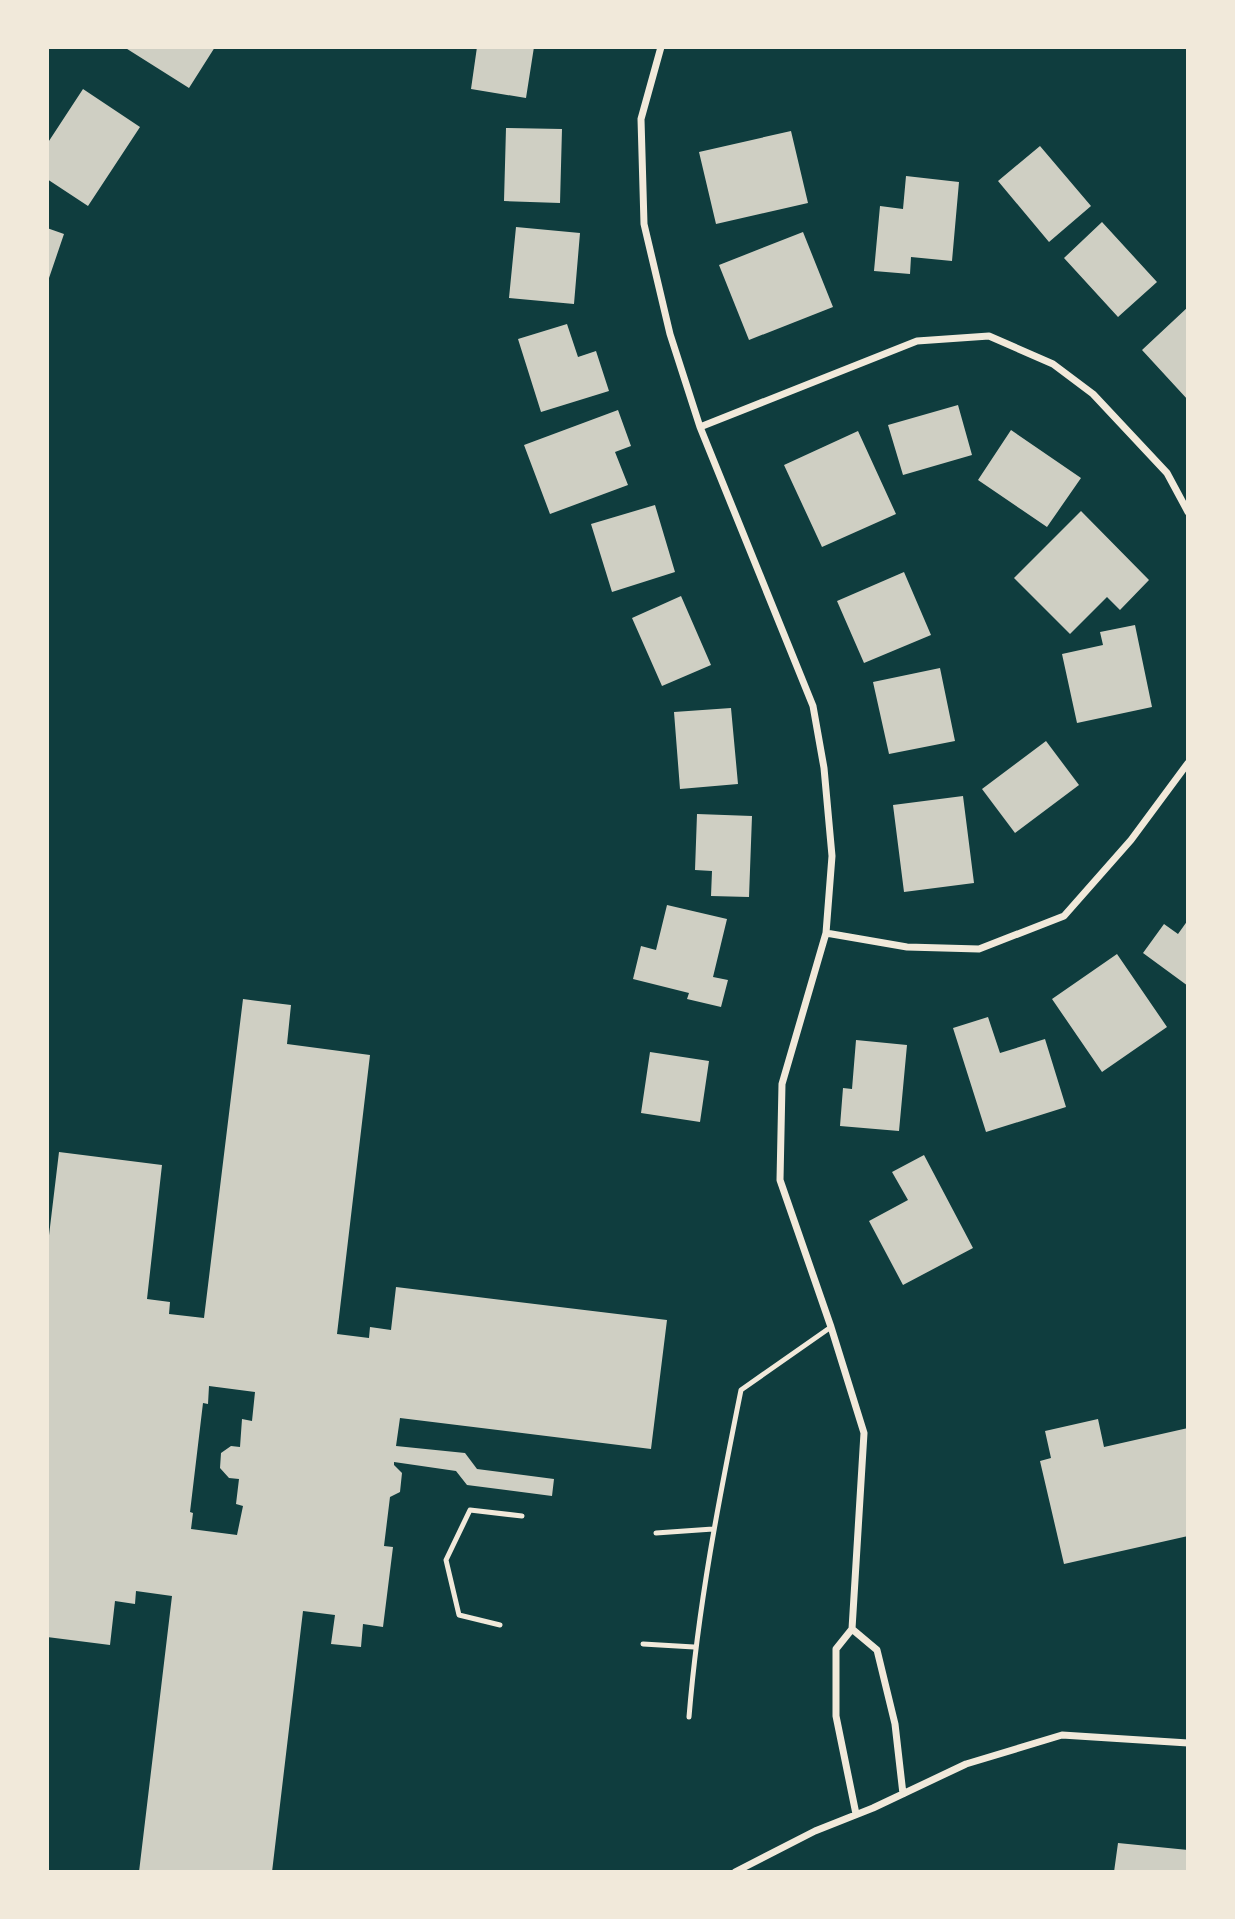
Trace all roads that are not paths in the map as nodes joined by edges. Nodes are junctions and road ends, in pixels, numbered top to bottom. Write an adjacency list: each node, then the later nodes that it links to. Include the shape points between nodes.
1 (661, 47): 2 (street, via 641,119 644,224 670,334)
2 (700, 427): 3 (street, via 917,341 989,336 1054,364 1093,394 1167,473); 5 (street, via 813,706 832,856)
3 (1188, 512)
4 (1188, 763): 5 (street, via 1064,916 979,949 906,947)
5 (827, 933): 6 (street, via 782,1084 780,1180)
6 (831, 1327): 8 (lane, via 741,1390); 11 (street, via 864,1433)
7 (522, 1516): 10 (lane, via 470,1510 446,1560 459,1615)
8 (713, 1529): 9 (lane); 13 (lane)
9 (656, 1533)
10 (500, 1625)
11 (852, 1629): 16 (street, via 877,1650 895,1724); 17 (street, via 836,1649 835,1716)
12 (643, 1644): 13 (lane)
13 (694, 1647): 14 (lane)
14 (689, 1717)
15 (1188, 1743): 16 (street, via 1062,1735 966,1764)
16 (903, 1794): 17 (street)
17 (856, 1814): 18 (street)
18 (736, 1872)

